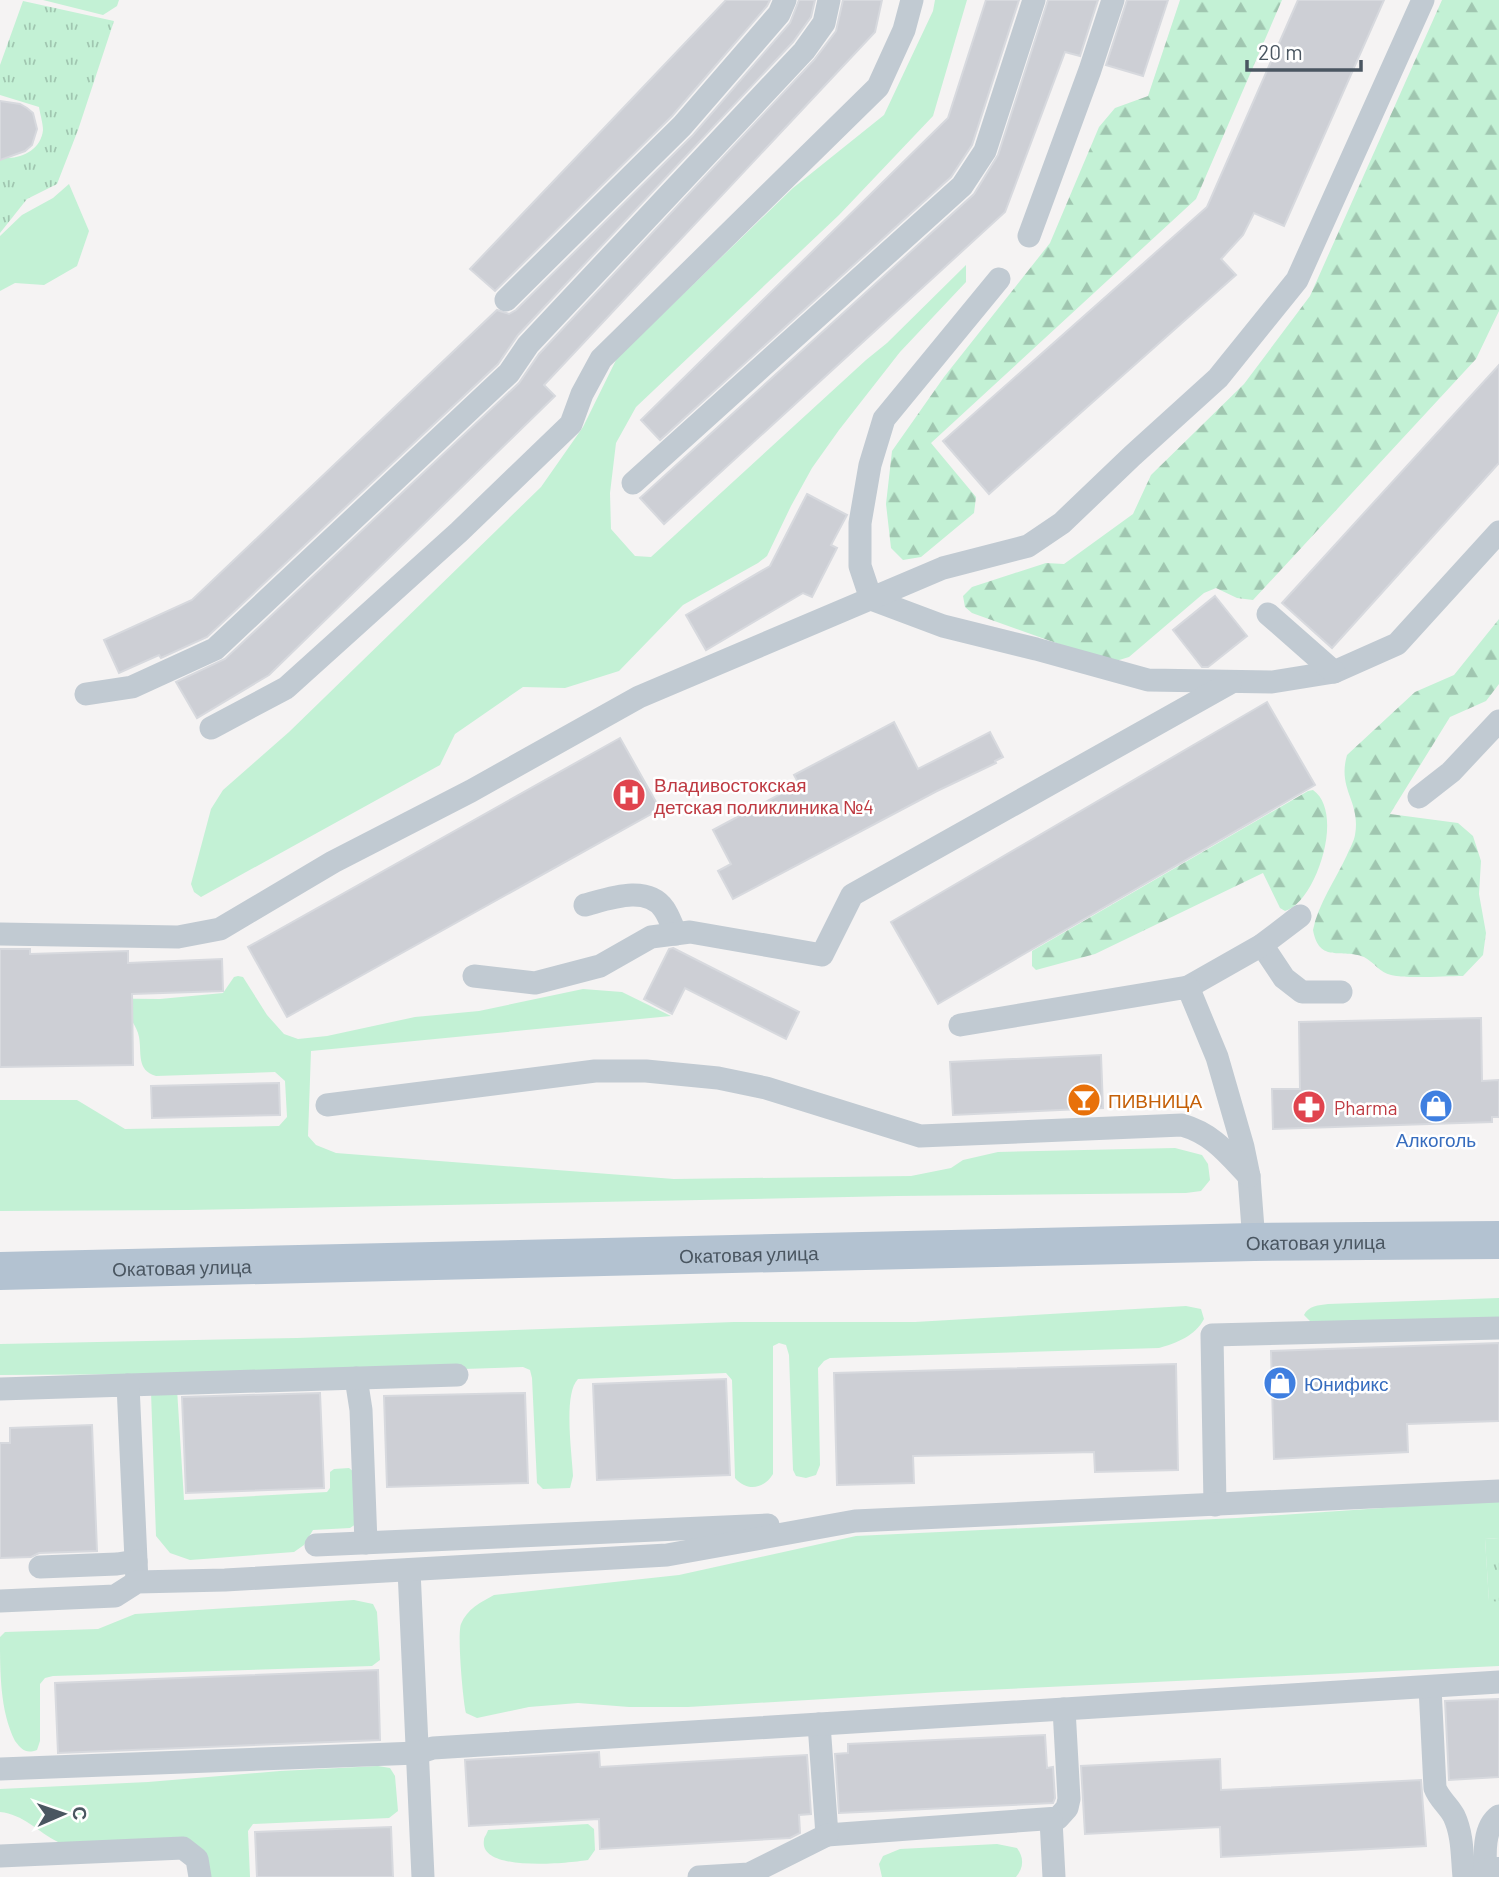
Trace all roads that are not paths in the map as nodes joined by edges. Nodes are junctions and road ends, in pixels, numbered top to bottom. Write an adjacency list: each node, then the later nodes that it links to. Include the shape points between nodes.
1 (785, 0): 9 (lane, via 779,14 682,126)
2 (829, 0): 16 (lane, via 824,23 804,51 528,345 509,373 215,649 132,687)
3 (912, 0): 18 (lane, via 878,87 601,359 571,424 459,533 286,688)
4 (1034, 0): 10 (lane, via 985,152 962,186)
5 (1113, 0): 7 (lane)
6 (1423, 0): 12 (lane, via 1297,280 1218,378 1062,523 1028,546 943,568)
7 (1029, 236)
8 (999, 278): 12 (lane, via 884,419 859,523 860,566)
9 (506, 300)
10 (634, 483)
11 (1499, 532): 14 (lane, via 1397,644)
12 (871, 599): 15 (lane, via 943,626 1148,680); 22 (lane, via 639,697 333,862 220,929 178,937)
13 (1268, 614): 14 (lane)
14 (1334, 672): 15 (lane, via 1272,682)
15 (1234, 681): 23 (lane, via 852,895 822,955 690,932)
16 (86, 694)
17 (1499, 721): 19 (lane, via 1451,772)
18 (211, 728)
19 (1419, 797)
20 (585, 905): 23 (lane, via 641,895 662,906)
21 (1300, 916): 24 (lane)
22 (0, 934)
23 (676, 934): 25 (lane, via 651,937 600,966 535,983)
24 (1262, 945): 26 (lane); 27 (lane, via 1283,978 1302,992)
25 (474, 976)
26 (1188, 987): 28 (lane); 30 (lane, via 1217,1057)
27 (1341, 992)
28 (960, 1025)
29 (327, 1105): 30 (lane, via 594,1071 646,1071 766,1088 920,1136 1182,1125 1216,1141)
30 (1249, 1176): 32 (lane)
31 (1499, 1240): 32 (main road, Окатовая улица)
32 (1254, 1242): 33 (main road, Окатовая улица)
33 (0, 1271)
34 (1499, 1328): 40 (lane, via 1213,1335)
35 (457, 1375): 36 (lane)
36 (356, 1378): 37 (lane); 43 (lane)
37 (128, 1385): 38 (lane); 47 (lane)
38 (0, 1389)
39 (1499, 1491): 40 (lane)
40 (1215, 1505): 41 (lane)
41 (855, 1521): 42 (lane); 46 (lane, via 667,1555)
42 (429, 1541): 43 (lane); 46 (lane)
43 (366, 1543): 44 (lane)
44 (316, 1545)
45 (40, 1567): 47 (lane, via 117,1564)
46 (420, 1569): 47 (lane, via 225,1580); 53 (lane)
47 (136, 1572): 48 (lane, via 115,1596)
48 (0, 1601)
49 (1499, 1682): 50 (lane)
50 (1430, 1687): 51 (lane); 64 (lane, via 1435,1788 1460,1831)
51 (1064, 1709): 52 (lane); 56 (lane, via 1069,1799 1063,1814)
52 (819, 1724): 53 (lane, via 433,1748); 57 (lane)
53 (417, 1753): 54 (lane); 61 (lane)
54 (0, 1769)
55 (1499, 1816): 65 (lane, via 1489,1827)
56 (1051, 1820): 57 (lane); 63 (lane)
57 (827, 1835): 62 (lane, via 749,1874)
58 (0, 1856): 60 (lane, via 183,1848 197,1859)
59 (1499, 1876): 65 (street)
60 (200, 1877)
61 (423, 1877)
62 (699, 1877)
63 (1054, 1877)
64 (1464, 1877)
65 (1488, 1877)

